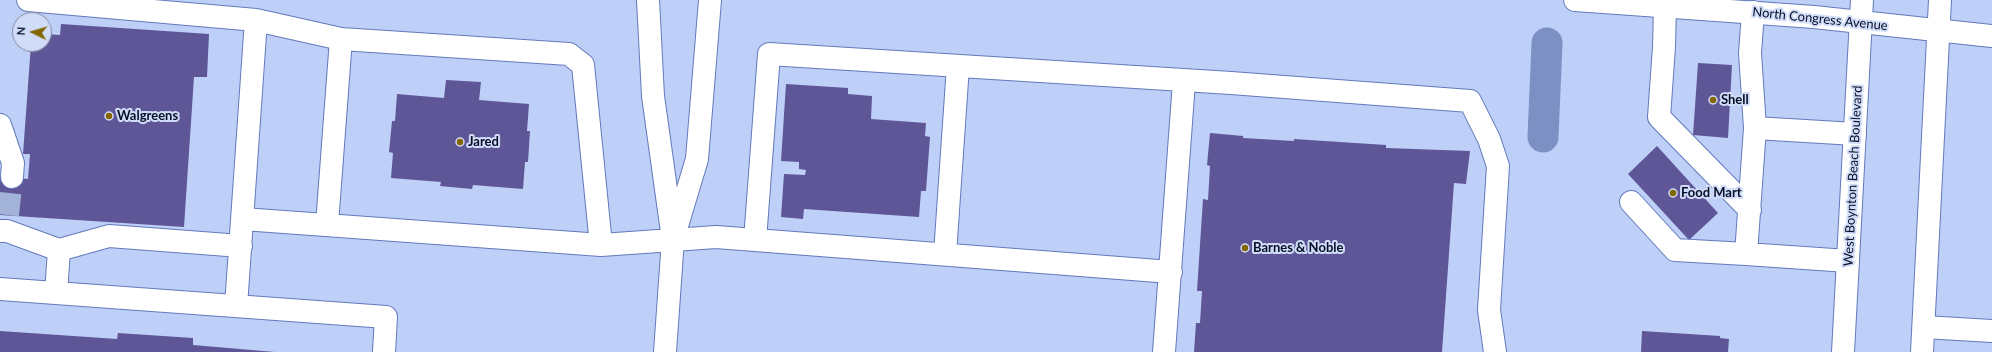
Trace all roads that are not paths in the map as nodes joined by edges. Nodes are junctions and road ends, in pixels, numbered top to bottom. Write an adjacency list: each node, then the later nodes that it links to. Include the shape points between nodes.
1 (28, 0): 9 (main road)
2 (648, 0): 25 (main road, via 653,96)
3 (710, 0): 25 (main road, via 697,158)
4 (1575, 0): 7 (main road, North Congress Avenue)
5 (1862, 0): 10 (main road, West Boynton Beach Boulevard)
6 (1940, 0): 11 (main road)
7 (1665, 6): 8 (main road, North Congress Avenue); 21 (main road, via 1659,117)
8 (1752, 12): 10 (main road, North Congress Avenue); 17 (main road, via 1750,53)
9 (256, 20): 13 (main road); 22 (main road)
10 (1861, 22): 11 (main road, North Congress Avenue); 18 (main road, West Boynton Beach Boulevard)
11 (1938, 31): 12 (main road, North Congress Avenue); 37 (main road)
12 (1992, 36)
13 (341, 39): 23 (main road); 27 (main road, via 568,54 583,65)
14 (958, 66): 15 (main road); 26 (main road, via 769,54); 30 (main road)
15 (1184, 82): 33 (main road); 42 (main road, via 1470,101 1489,139 1498,166 1489,310)
16 (0, 125): 19 (main road, via 13,163)
17 (1755, 128): 18 (main road); 21 (main road)
18 (1854, 134): 32 (main road, West Boynton Beach Boulevard)
19 (12, 177)
20 (1631, 202): 31 (main road, via 1675,250)
21 (1750, 210): 31 (main road)
22 (243, 219): 23 (main road); 28 (main road)
23 (327, 224): 27 (main road)
24 (5, 226): 29 (main road)
25 (673, 239): 26 (main road, via 716,237); 27 (main road); 40 (main road)
26 (755, 240): 30 (main road)
27 (601, 245)
28 (241, 246): 29 (main road, via 109,236); 36 (main road)
29 (59, 250): 35 (main road)
30 (945, 254): 33 (main road)
31 (1746, 254): 32 (main road)
32 (1848, 261): 43 (main road, West Boynton Beach Boulevard)
33 (1171, 272): 41 (main road)
34 (0, 289): 35 (main road)
35 (56, 293): 36 (main road)
36 (236, 306): 39 (main road, via 386,317)
37 (1924, 327): 38 (main road); 44 (main road)
38 (1992, 331)
39 (384, 352)
40 (665, 352)
41 (1164, 352)
42 (1494, 352)
43 (1843, 352)
44 (1922, 352)

